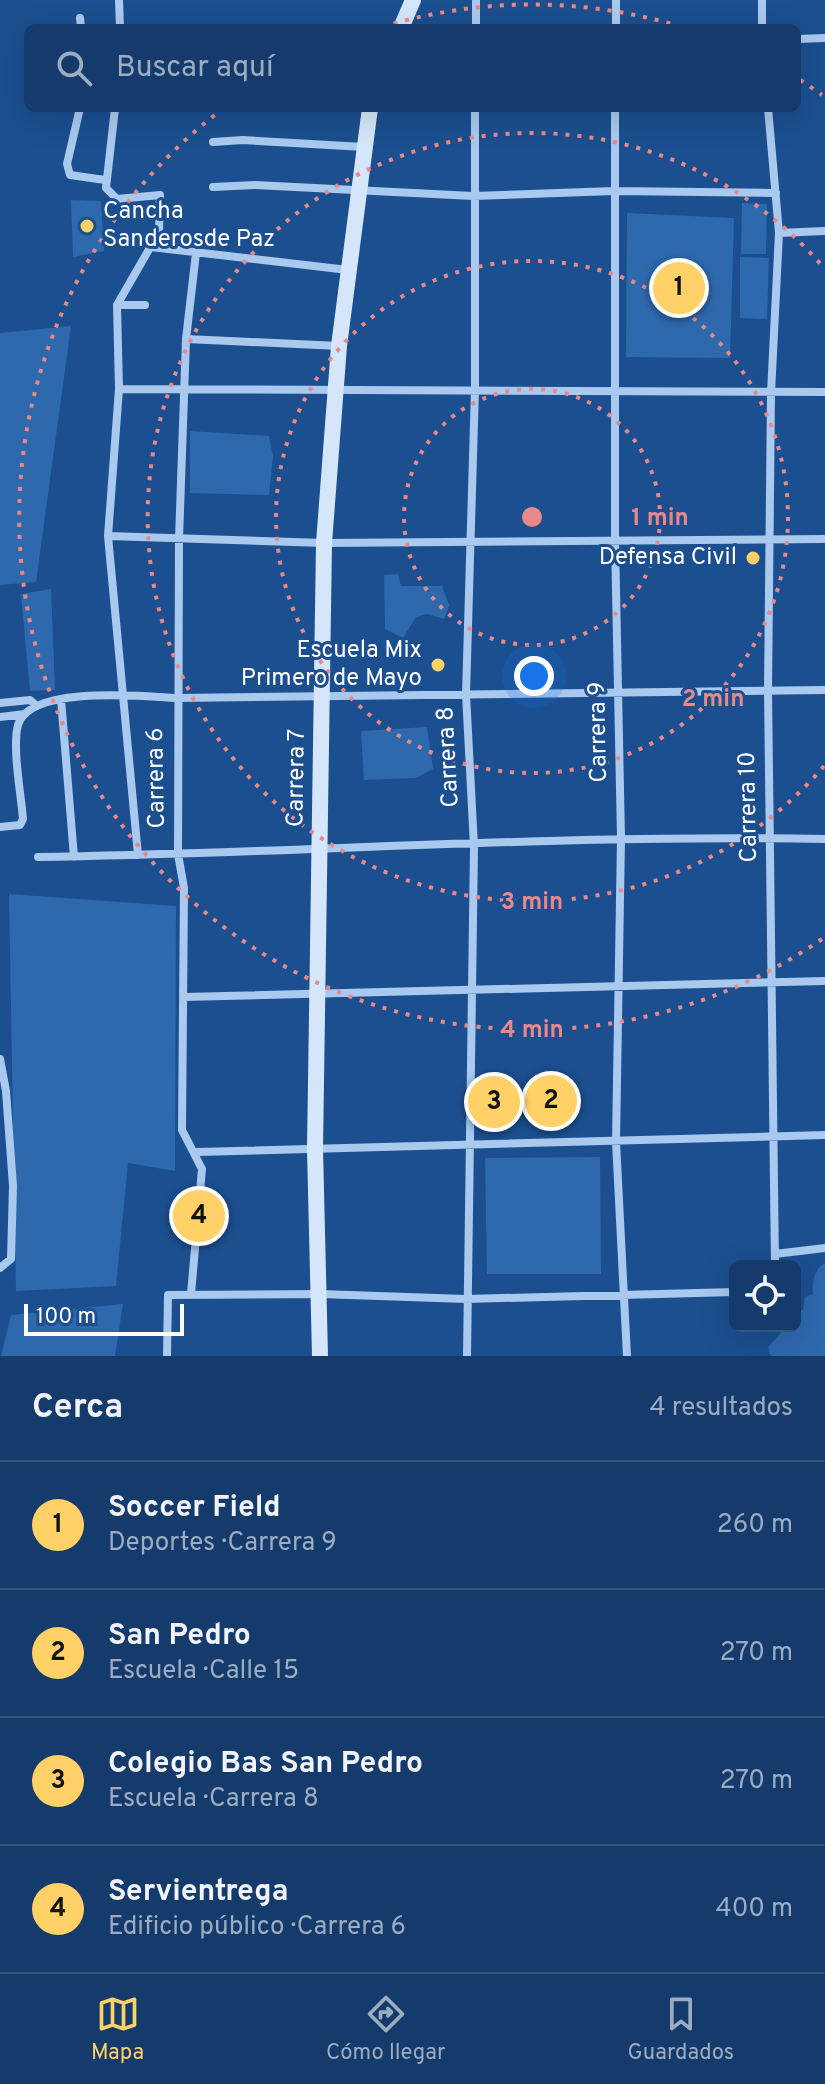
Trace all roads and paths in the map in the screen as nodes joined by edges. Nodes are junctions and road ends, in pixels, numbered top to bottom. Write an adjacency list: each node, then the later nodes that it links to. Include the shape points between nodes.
1 (119, 0): 8 (street)
2 (413, 0): 9 (street)
3 (476, 0): 10 (street)
4 (616, 0): 11 (street)
5 (762, 0): 12 (street)
6 (80, 18): 7 (street)
7 (81, 24)
8 (120, 24)
9 (403, 24)
10 (476, 24)
11 (616, 24)
12 (762, 24)
13 (825, 38): 14 (street)
14 (801, 39)
15 (79, 112): 23 (street, via 67,164 70,175)
16 (114, 112): 23 (street)
17 (369, 112): 22 (street, Carrera 7)
18 (475, 112): 28 (street, Carrera 8)
19 (615, 112): 26 (street, Carrera 9)
20 (768, 112): 27 (street, Carrera 10)
21 (213, 142): 22 (street)
22 (364, 147): 25 (street, Carrera 7)
23 (105, 180): 31 (street, via 117,199 160,195 161,222)
24 (213, 187): 25 (street)
25 (358, 191): 28 (street); 33 (street, Carrera 7)
26 (614, 191): 27 (street); 28 (street); 41 (street, Carrera 9)
27 (776, 193): 30 (street, Carrera 10)
28 (473, 196): 40 (street, Carrera 8)
29 (825, 231): 30 (street)
30 (779, 233): 44 (street, Carrera 10)
31 (151, 247): 32 (street); 34 (street)
32 (196, 253): 33 (street); 36 (street, Carrera 6)
33 (348, 270): 37 (street, Carrera 7)
34 (117, 305): 35 (street); 39 (street)
35 (145, 305)
36 (186, 339): 37 (street); 38 (street, Carrera 6)
37 (339, 346): 42 (street, Carrera 7)
38 (184, 388): 39 (street); 42 (street); 47 (street, Carrera 6)
39 (119, 389): 45 (street)
40 (475, 389): 41 (street); 42 (street); 50 (street, Carrera 8)
41 (615, 390): 44 (street); 49 (street, Carrera 9)
42 (334, 392): 51 (street, Carrera 7)
43 (825, 392): 44 (street)
44 (771, 393): 46 (street, Carrera 10)
45 (108, 536): 47 (street); 56 (street)
46 (768, 537): 48 (street); 49 (street); 52 (street, Carrera 10)
47 (179, 539): 51 (street); 58 (street, Carrera 6)
48 (825, 539)
49 (615, 540): 50 (street); 54 (street, Carrera 9)
50 (472, 541): 51 (street); 55 (street, Carrera 8)
51 (324, 543): 57 (street, Carrera 7)
52 (768, 690): 53 (street); 54 (street); 68 (street, Carrera 10)
53 (825, 690)
54 (619, 692): 55 (street); 67 (street, Carrera 9)
55 (466, 694): 57 (street); 70 (street, Carrera 8)
56 (123, 695): 58 (street); 59 (street); 73 (street)
57 (323, 696): 58 (street); 71 (street, Carrera 7)
58 (176, 698): 72 (street, Carrera 6)
59 (61, 699): 62 (street); 75 (street)
60 (10, 702): 61 (street); 62 (street, via 30,700); 64 (street)
61 (0, 703)
62 (37, 706): 63 (street)
63 (25, 714): 64 (street); 66 (street, via 17,732 23,819 20,825)
64 (11, 716): 65 (street)
65 (0, 717)
66 (0, 827)
67 (621, 838): 68 (street); 70 (street); 78 (street, Carrera 9)
68 (769, 838): 69 (street); 77 (street, Carrera 10)
69 (825, 839)
70 (474, 846): 71 (street); 79 (street, Carrera 8)
71 (320, 849): 72 (street); 80 (street, Carrera 7)
72 (178, 854): 73 (street); 81 (street, Carrera 6, via 184,888)
73 (138, 855): 75 (street)
74 (38, 857): 75 (street)
75 (74, 857)
76 (825, 981): 77 (street)
77 (770, 982): 78 (street); 85 (street, Carrera 10)
78 (619, 986): 79 (street); 87 (street, Carrera 9)
79 (472, 990): 80 (street); 86 (street, Carrera 8)
80 (318, 994): 81 (street); 88 (street, Carrera 7)
81 (184, 997): 89 (street, Carrera 6, via 182,1130)
82 (0, 1059): 83 (street)
83 (0, 1071): 93 (street, via 13,1195 11,1259)
84 (825, 1135): 85 (street)
85 (773, 1137): 87 (street); 91 (street, Carrera 10)
86 (471, 1142): 87 (street); 88 (street); 98 (street, Carrera 8)
87 (616, 1142): 97 (street, Carrera 9)
88 (315, 1149): 89 (street); 96 (street, Carrera 7)
89 (196, 1152): 95 (street, Carrera 6, via 202,1169)
90 (825, 1248): 91 (street)
91 (775, 1254): 92 (street, Carrera 10)
92 (775, 1260)
93 (0, 1268)
94 (729, 1292): 97 (street)
95 (191, 1294): 96 (street); 99 (street, via 168,1295)
96 (320, 1294): 98 (street); 100 (street, Carrera 7)
97 (624, 1296): 98 (street); 102 (street, Carrera 9)
98 (466, 1299): 101 (street, Carrera 8)
99 (167, 1356)
100 (320, 1356)
101 (467, 1356)
102 (627, 1356)

